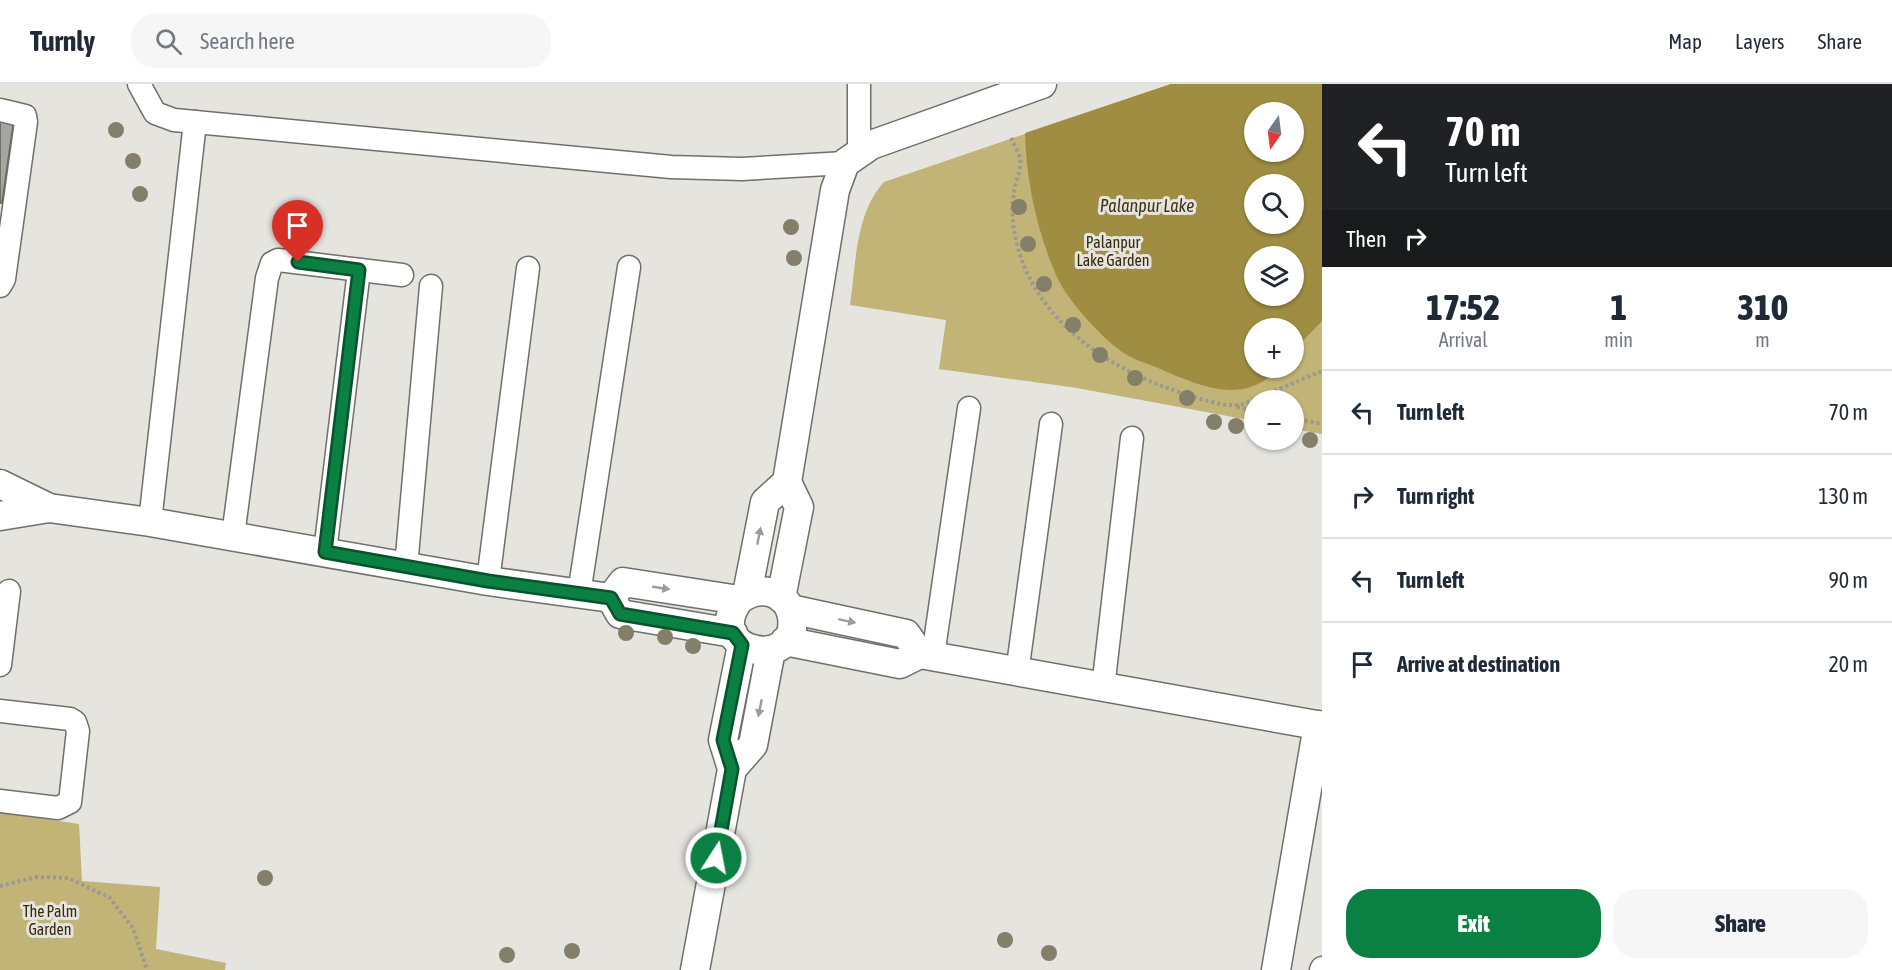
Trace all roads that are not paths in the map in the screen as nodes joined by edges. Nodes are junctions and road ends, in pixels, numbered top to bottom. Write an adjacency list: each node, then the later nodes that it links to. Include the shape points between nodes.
1 (139, 84): 5 (street, via 155,113)
2 (859, 84): 6 (street)
3 (1042, 84): 6 (street, via 872,145)
4 (0, 110): 7 (street, via 17,112 25,116 26,122)
5 (195, 122): 6 (street, via 671,167 742,169); 21 (street)
6 (852, 158): 17 (street, via 835,190)
7 (7, 212): 12 (street, via 4,279)
8 (629, 267): 27 (street)
9 (528, 268): 25 (street)
10 (359, 270): 11 (street); 22 (street, via 278,260 272,263); 23 (street)
11 (402, 275)
12 (0, 286)
13 (431, 286): 24 (street)
14 (969, 408): 33 (street)
15 (1051, 424): 35 (street)
16 (1132, 438): 36 (street)
17 (787, 482): 28 (street, one-way to 17, via 765,502); 30 (street, via 799,507)
18 (0, 483): 19 (street)
19 (49, 508): 20 (street); 21 (street)
20 (0, 516)
21 (150, 522): 22 (street)
22 (233, 536): 23 (street)
23 (325, 552): 24 (street)
24 (406, 567): 25 (street)
25 (488, 581): 27 (street)
26 (9, 591): 34 (street)
27 (579, 594): 29 (street)
28 (743, 597): 29 (street, one-way to 28, via 623,582); 30 (street, via 765,590); 31 (street, via 731,615)
29 (611, 598): 31 (street, via 620,614)
30 (786, 603): 32 (street, via 792,626); 33 (street, one-way to 33, via 906,634)
31 (738, 639): 32 (street, via 761,652); 39 (street, via 723,740)
32 (778, 646): 33 (street, via 900,664); 39 (street, one-way to 39, via 753,745)
33 (927, 655): 35 (street)
34 (0, 665)
35 (1017, 673): 36 (street)
36 (1103, 688): 38 (street)
37 (0, 711): 40 (street, via 70,719 78,731 72,795 65,807)
38 (1320, 725): 42 (street)
39 (732, 769): 41 (street)
40 (0, 801)
41 (695, 970)
42 (1276, 970)

